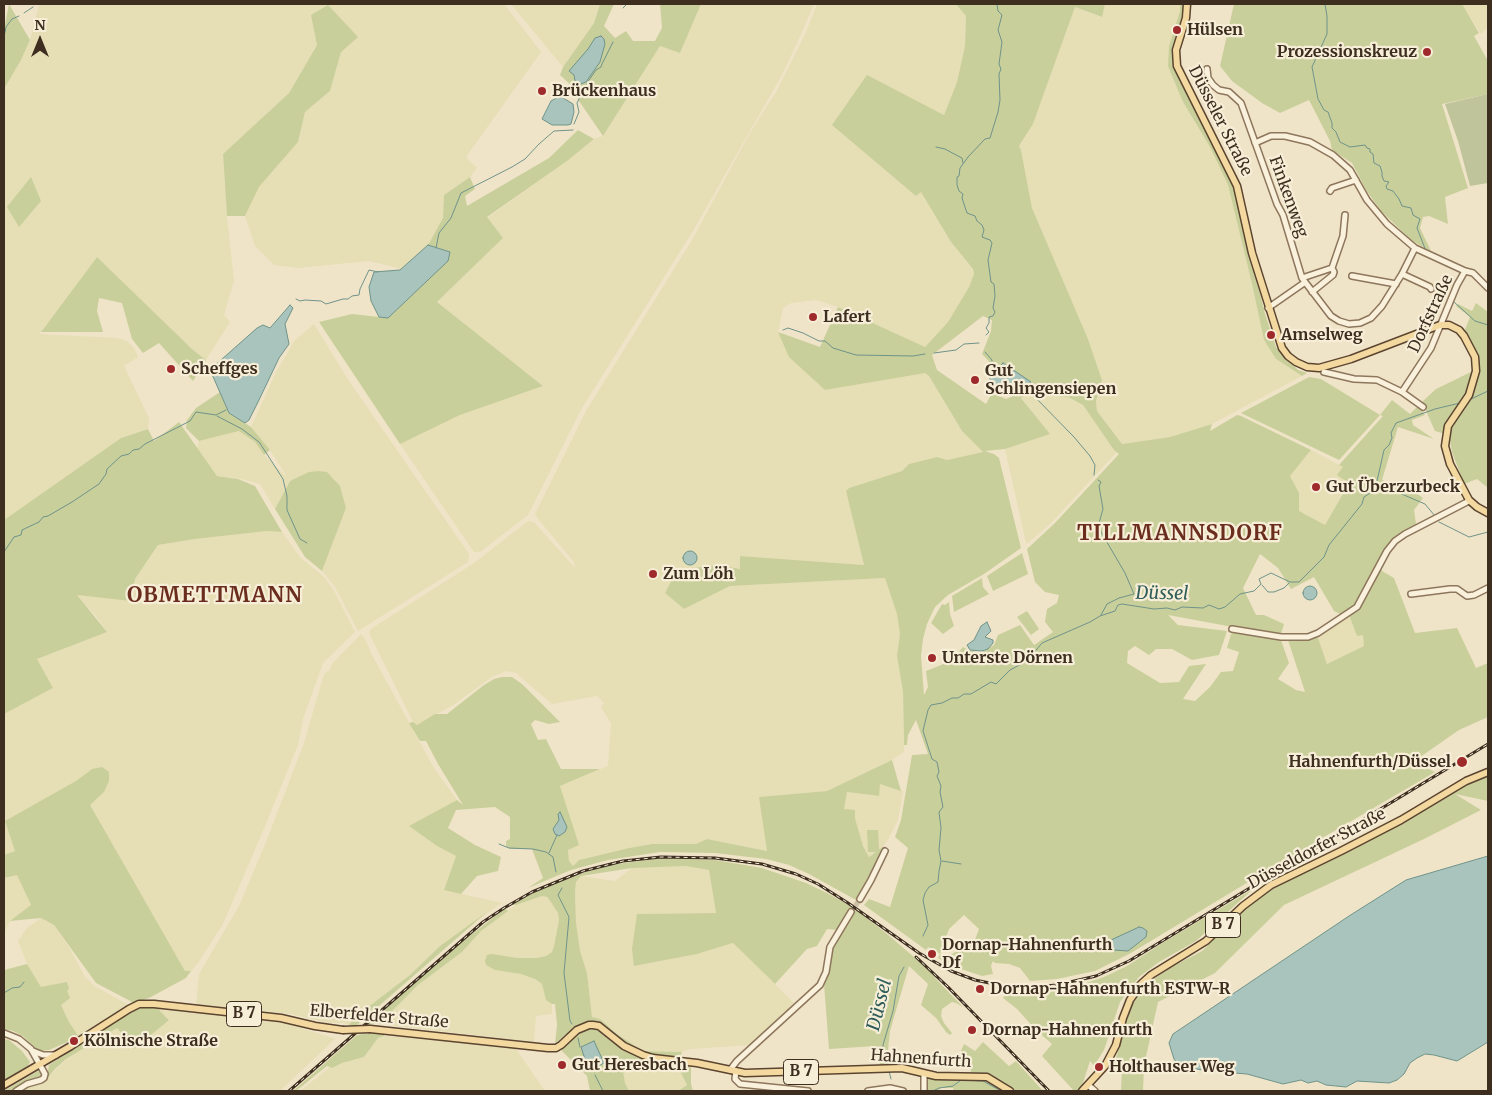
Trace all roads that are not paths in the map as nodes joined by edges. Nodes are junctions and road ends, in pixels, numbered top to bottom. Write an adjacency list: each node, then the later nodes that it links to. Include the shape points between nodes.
1 (1187, 4): 17 (main road, Düsseler Straße, via 1185,24 1176,50 1177,66 1237,186)
2 (1207, 69): 3 (street, Finkenweg, via 1213,85 1229,92 1241,103)
3 (1255, 143): 4 (street, Dorfstraße, via 1271,136 1310,142 1341,160); 12 (street, Finkenweg, via 1284,216)
4 (1356, 180): 5 (street); 7 (street, Dorfstraße, via 1367,200 1387,224)
5 (1330, 191)
6 (1345, 215): 8 (street, via 1343,236)
7 (1415, 248): 9 (street, Dorfstraße); 10 (street, Finkenweg)
8 (1332, 268): 12 (street); 16 (street, via 1333,275)
9 (1465, 271): 14 (street, Dorfstraße, via 1473,272); 18 (street, Dorfstraße)
10 (1402, 274): 13 (street, Finkenweg); 15 (street)
11 (1352, 276): 13 (street)
12 (1303, 280): 16 (street, Finkenweg); 17 (street)
13 (1396, 284): 16 (street, Finkenweg, via 1375,315 1357,324 1333,318)
14 (1488, 288)
15 (1431, 289)
16 (1312, 292)
17 (1268, 308): 18 (main road, Düsseler Straße, via 1284,352 1296,362 1312,368 1352,359)
18 (1440, 324): 20 (street, Dorfstraße, via 1431,348); 22 (main road, via 1460,330 1473,352 1476,371 1469,395 1448,426 1445,446 1450,464)
19 (1324, 372): 20 (street, via 1377,380)
20 (1402, 392): 21 (street)
21 (1423, 407)
22 (1469, 500): 23 (main road); 26 (street, via 1395,541 1358,607 1318,633 1308,637 1281,637)
23 (1488, 513)
24 (1488, 588): 25 (street, via 1467,596 1457,589)
25 (1411, 594)
26 (1232, 629)
27 (1488, 772): 38 (main road, Düsseldorfer Straße / B 7, via 1271,885 1250,900 1206,942 1151,975 1130,1000 1112,1053)
28 (885, 851): 29 (street)
29 (860, 898)
30 (851, 912): 35 (street, via 830,947 820,985 737,1061)
31 (4, 1033): 32 (street)
32 (30, 1049): 33 (street, via 43,1055); 34 (street)
33 (57, 1054): 34 (main road, Elberfelder Straße / B 7); 35 (main road, Elberfelder Straße / B 7, bridge, via 129,1009 145,1004 282,1018 343,1030 370,1029 548,1048 556,1048 576,1030 593,1024 643,1056)
34 (40, 1065): 37 (main road, B 7); 39 (street, via 45,1074 43,1079)
35 (733, 1070): 36 (main road, Hahnenfurth / B 7, via 756,1074 902,1068); 40 (street, via 740,1084)
36 (924, 1074): 43 (street); 44 (main road, Hahnenfurth, via 987,1077)
37 (4, 1085)
38 (1088, 1085): 45 (main road, Düsseldorfer Straße / B 7); 46 (street)
39 (16, 1091)
40 (808, 1091)
41 (868, 1091): 42 (street, via 890,1088)
42 (903, 1091)
43 (924, 1091)
44 (1010, 1091)
45 (1082, 1091)
46 (1095, 1091)

